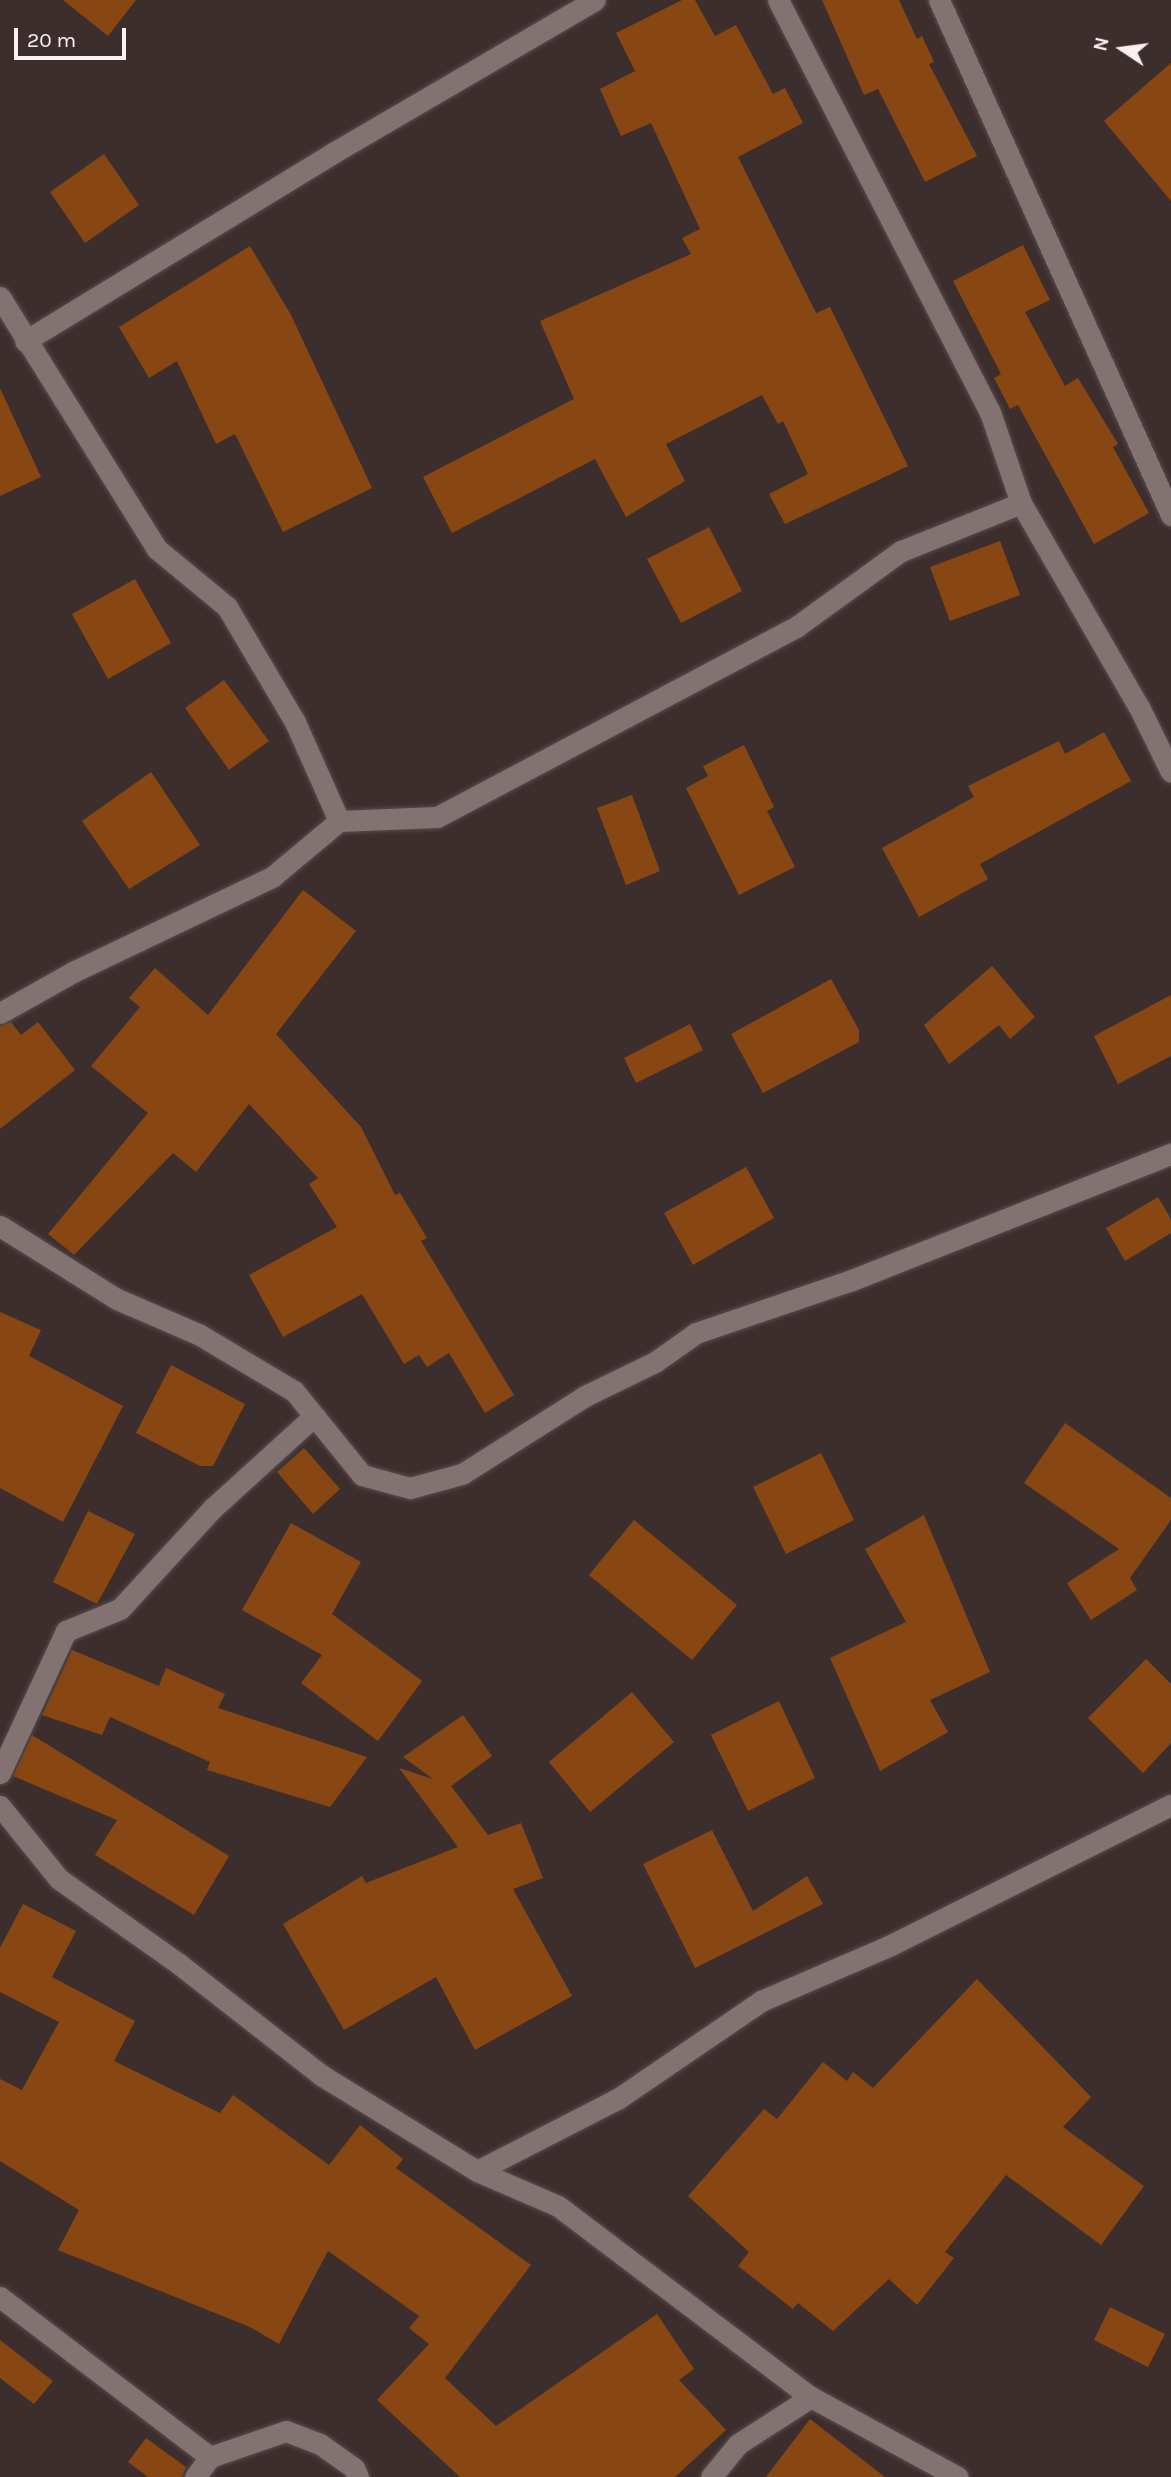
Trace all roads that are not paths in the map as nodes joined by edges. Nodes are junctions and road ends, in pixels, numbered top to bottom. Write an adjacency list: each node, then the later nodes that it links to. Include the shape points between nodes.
1 (595, 0): 5 (street)
2 (778, 0): 6 (street, via 990,412)
3 (939, 0): 7 (street)
4 (0, 297): 5 (street)
5 (25, 341): 9 (street, via 157,548 227,607 295,722)
6 (1021, 503): 8 (street, via 1139,707); 9 (street, via 901,551 796,626 437,817)
7 (1171, 515)
8 (1171, 772)
9 (339, 821): 10 (street, via 272,877 73,972)
10 (0, 1013)
11 (1171, 1154): 13 (street, via 852,1280 696,1333 462,1474 411,1488 362,1475)
12 (0, 1226): 13 (street, via 117,1299 250,1363 294,1391)
13 (314, 1416): 14 (street, via 213,1508 120,1609 66,1631)
14 (0, 1773)
15 (1171, 1805): 17 (street, via 889,1946 761,2001 619,2098)
16 (0, 1807): 17 (street, via 60,1879 321,2075)
17 (477, 2171): 19 (street, via 558,2206)
18 (0, 2297): 20 (street)
19 (811, 2398): 23 (street, via 738,2444); 24 (street)
20 (210, 2457): 21 (street); 22 (street, via 285,2431 320,2444 354,2468)
21 (195, 2477)
22 (358, 2477)
23 (711, 2477)
24 (958, 2477)

